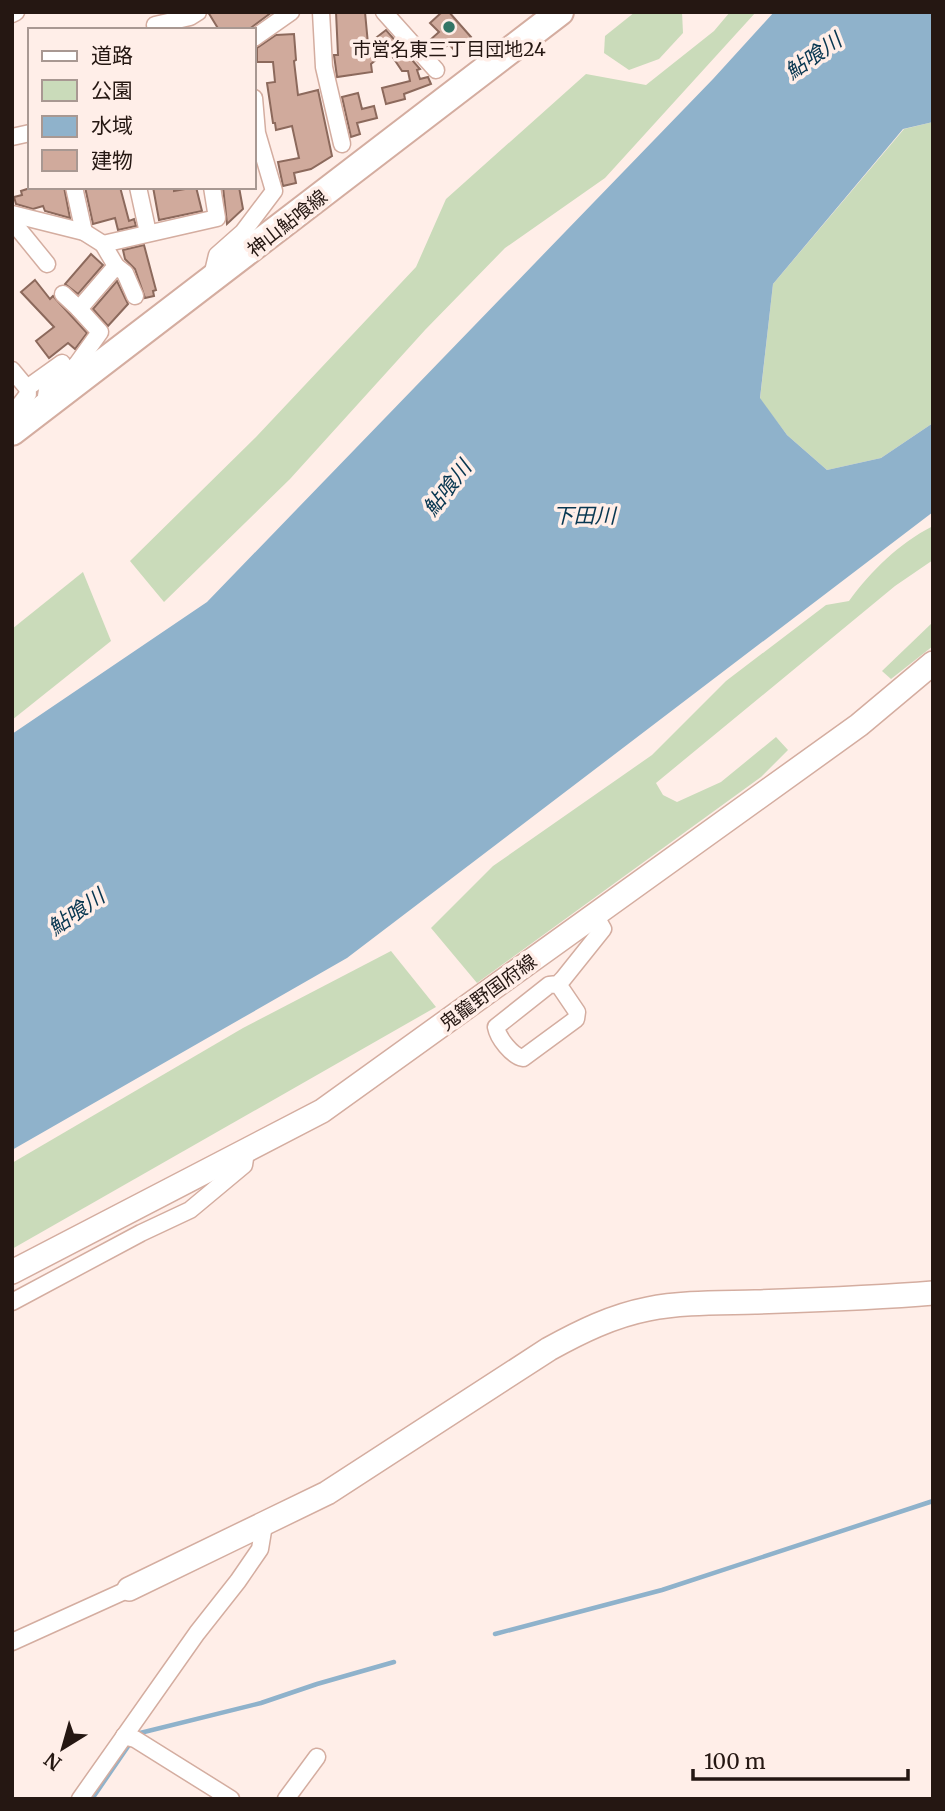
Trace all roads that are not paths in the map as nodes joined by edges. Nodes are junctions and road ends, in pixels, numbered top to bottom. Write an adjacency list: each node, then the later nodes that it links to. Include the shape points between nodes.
1 (198, 12): 6 (street)
2 (291, 12): 7 (street)
3 (321, 12): 10 (street, via 324,67)
4 (384, 12): 8 (street)
5 (560, 12): 21 (main road, 神山鮎喰線)
6 (155, 25)
7 (256, 37)
8 (436, 70)
9 (256, 133): 21 (street, via 274,191 243,232 217,255)
10 (342, 144)
11 (74, 189): 16 (street)
12 (138, 189): 17 (street)
13 (212, 189): 17 (street, via 217,218)
14 (12, 214): 16 (street)
15 (12, 221): 19 (street)
16 (83, 232): 18 (street)
17 (148, 233): 18 (street)
18 (103, 244): 20 (street)
19 (47, 264)
20 (116, 266): 23 (street, via 125,273); 24 (street)
21 (211, 281): 28 (main road, 神山鮎喰線)
22 (63, 293): 24 (street)
23 (135, 296)
24 (79, 309): 28 (street, via 100,332 77,364 47,390)
25 (62, 363): 27 (street)
26 (12, 370): 27 (street)
27 (27, 388): 29 (street, via 28,394)
28 (44, 408): 30 (main road, 神山鮎喰線)
29 (12, 415)
30 (12, 432)
31 (933, 663): 32 (main road, 鬼籠野国府線, via 859,725)
32 (595, 915): 33 (street, via 603,929); 34 (main road, 鬼籠野国府線, via 322,1111)
33 (558, 984): 33 (street, via 549,985 496,1027 517,1057 523,1058 576,1019 577,1012)
34 (246, 1152): 35 (main road, 鬼籠野国府線); 37 (street, via 244,1165 190,1210)
35 (12, 1272)
36 (933, 1293): 38 (main road, via 678,1304 584,1329 327,1493)
37 (12, 1302)
38 (264, 1525): 39 (main road); 41 (street, via 260,1549)
39 (129, 1590): 40 (street)
40 (12, 1642)
41 (124, 1737): 43 (street); 44 (street)
42 (317, 1757): 45 (street)
43 (80, 1799)
44 (231, 1799)
45 (286, 1799)

